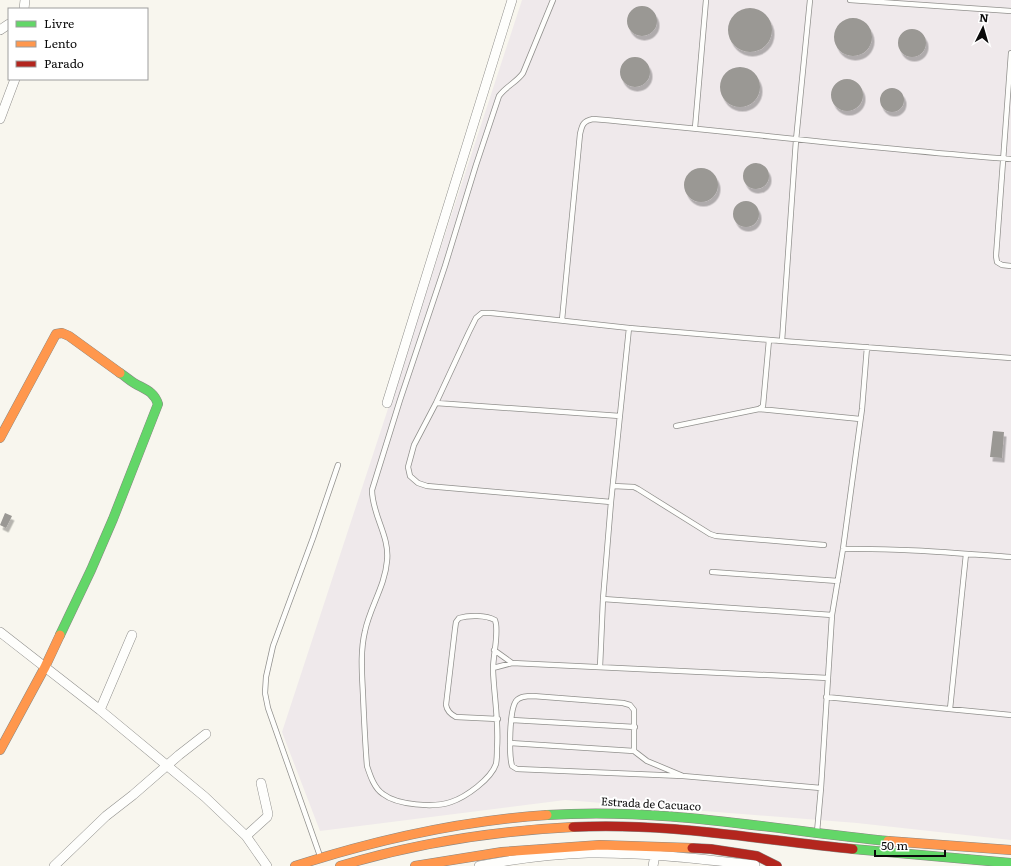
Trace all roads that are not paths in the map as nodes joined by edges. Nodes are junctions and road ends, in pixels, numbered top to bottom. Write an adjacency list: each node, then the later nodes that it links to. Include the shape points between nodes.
1 (512, 0): 22 (street)
2 (553, 0): 52 (lane, via 523,73 499,96 372,490 374,505 386,540 388,561 362,644 366,759 372,780 382,794 397,801 435,804 451,802 476,788 489,776 496,763)
3 (706, 0): 11 (lane)
4 (810, 0): 12 (lane)
5 (850, 0): 6 (lane)
6 (890, 2): 7 (lane)
7 (1011, 11)
8 (1011, 53): 13 (lane)
9 (14, 80): 10 (street)
10 (0, 119)
11 (695, 128): 12 (lane); 16 (lane, via 593,119 586,120 583,124)
12 (796, 140): 13 (lane); 19 (lane)
13 (1002, 158): 14 (lane); 15 (lane, via 996,256 1002,265)
14 (1011, 159)
15 (1011, 266)
16 (562, 320): 17 (lane); 23 (lane, via 482,313 476,318)
17 (629, 328): 18 (lane); 25 (lane)
18 (769, 340): 19 (lane); 24 (lane, via 763,406)
19 (782, 341): 20 (lane)
20 (867, 348): 21 (lane); 26 (lane)
21 (1011, 358)
22 (387, 403)
23 (436, 403): 25 (lane); 31 (lane, via 414,445 408,467 410,476 418,483 427,486)
24 (759, 409): 26 (lane); 27 (lane)
25 (620, 416): 30 (lane)
26 (860, 419): 33 (lane)
27 (676, 426)
28 (0, 438): 44 (main road, via 56,334 69,336 134,383 151,392 158,404 110,526)
29 (338, 465): 67 (lane, via 273,646 265,693)
30 (613, 486): 31 (lane); 32 (lane, via 634,487 716,536)
31 (611, 502): 38 (lane)
32 (824, 545)
33 (843, 548): 34 (lane); 37 (lane)
34 (966, 554): 35 (lane); 49 (lane)
35 (1011, 557)
36 (712, 572): 37 (lane)
37 (838, 581): 39 (lane)
38 (603, 598): 39 (lane); 45 (lane)
39 (832, 615): 47 (lane)
40 (0, 632): 44 (street)
41 (132, 635): 50 (street)
42 (494, 650): 43 (lane); 46 (lane); 52 (lane, via 497,630 495,620 490,617 459,618 456,622 446,705 447,710 456,717)
43 (512, 663): 45 (lane); 46 (lane)
44 (45, 667): 50 (street); 57 (main road)
45 (600, 667): 47 (lane)
46 (493, 668): 52 (lane)
47 (828, 678): 48 (lane)
48 (826, 697): 49 (lane); 62 (lane)
49 (950, 708): 51 (lane)
50 (100, 710): 59 (street)
51 (1011, 715)
52 (498, 719)
53 (512, 720): 54 (lane); 54 (lane, via 516,702 526,696 533,696 622,702 634,710); 56 (lane)
54 (635, 727): 58 (lane)
55 (206, 734): 59 (street)
56 (510, 743): 58 (lane); 60 (lane, via 510,760 512,766 517,769)
57 (0, 750)
58 (634, 751): 60 (lane, via 647,761)
59 (168, 765): 64 (street); 70 (street, via 106,816)
60 (683, 776): 62 (lane)
61 (261, 783): 64 (street, via 268,814)
62 (821, 788): 63 (lane)
63 (817, 833): 65 (main road, Estrada de Cacuaco); 67 (main road, Estrada de Cacuaco, via 692,817 629,813 567,814 457,825 411,834)
64 (246, 836): 71 (street)
65 (1011, 850)
66 (655, 855): 69 (street); 75 (street, via 587,853 528,858); 76 (street)
67 (320, 858): 72 (main road, Estrada de Cacuaco)
68 (1011, 863): 73 (main road, via 860,850 678,829 588,826 450,840 406,848)
69 (755, 865)
70 (54, 866)
71 (267, 866)
72 (295, 866)
73 (340, 866)
74 (415, 866): 77 (main road, via 502,852 600,845 710,849 757,856)
75 (479, 866)
76 (653, 866)
77 (777, 866)

